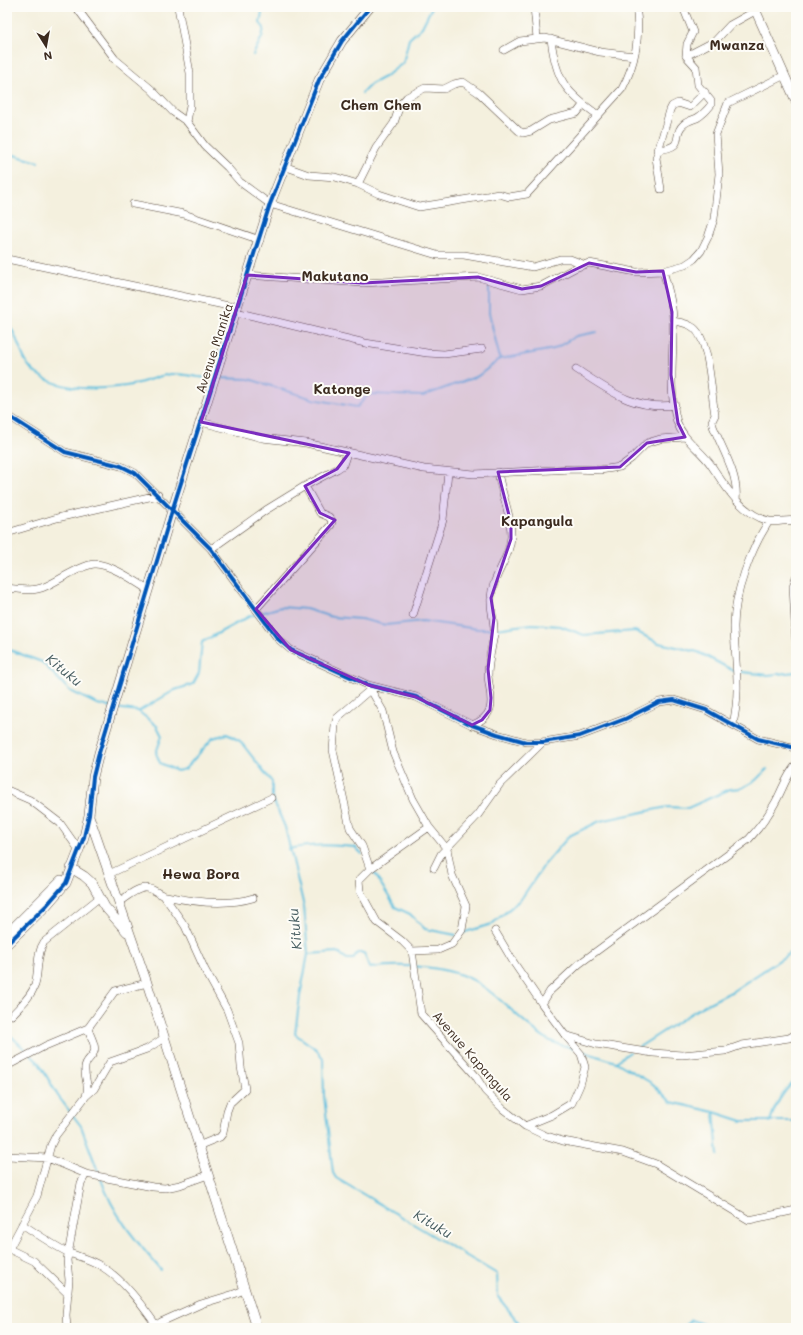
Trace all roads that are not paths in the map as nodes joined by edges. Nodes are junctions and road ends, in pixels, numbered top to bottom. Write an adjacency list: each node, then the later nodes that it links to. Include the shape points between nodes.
1 (76, 7): 18 (street, via 115,59)
2 (178, 7): 18 (street, via 190,73)
3 (370, 7): 20 (street, Avenue Manika, via 342,40 319,80)
4 (534, 7): 8 (street)
5 (636, 7): 11 (street, via 637,38)
6 (683, 7): 12 (street, via 693,32 687,44)
7 (755, 9): 12 (street, via 730,25 719,38); 13 (street)
8 (537, 38): 9 (street); 10 (street, via 520,42)
9 (551, 39): 11 (street, via 600,52); 16 (street, via 556,64 564,84)
10 (504, 50)
11 (634, 56): 17 (street, via 622,90)
12 (686, 56): 14 (street, via 696,67 698,85)
13 (784, 75): 15 (street); 28 (street, via 728,103 716,134 719,174 717,207 708,237 694,259 685,265)
14 (705, 92): 19 (street, via 690,107 678,103 672,106); 19 (street, via 711,105 700,115 684,123 673,146)
15 (796, 101)
16 (583, 105): 17 (street); 21 (street, via 577,113 549,120 523,133 463,82 444,89 418,90 407,96 400,105 394,123 376,148)
17 (598, 115): 21 (street, via 527,194 509,197 499,194 419,207)
18 (187, 122): 24 (street, via 205,146 240,182)
19 (657, 150): 22 (street)
20 (284, 166): 21 (street, via 309,175 335,177); 24 (street, Avenue Manika)
21 (358, 184)
22 (661, 189)
23 (133, 204): 25 (street, via 184,214)
24 (270, 204): 25 (street, Avenue Manika); 27 (street, via 436,256 464,255 533,267 560,259 570,259)
25 (260, 240): 29 (street, Avenue Manika)
26 (7, 259): 30 (street)
27 (583, 264): 28 (street, via 598,264 636,272); 29 (street, via 541,286 522,289 478,277 363,283)
28 (663, 271): 31 (street)
29 (247, 275): 30 (street, Avenue Manika)
30 (237, 310): 32 (street, via 365,343 427,353 444,354); 36 (street, Avenue Manika)
31 (673, 320): 34 (street, via 671,375); 43 (street, via 695,328 702,340 710,375 715,415 712,420 713,426 734,477)
32 (482, 349)
33 (576, 369): 34 (street, via 615,394 642,405)
34 (675, 405): 37 (street, via 678,423)
35 (7, 415): 42 (street, via 65,452 121,466 135,473)
36 (201, 422): 38 (street, via 262,438 306,443); 44 (street, Avenue Manika)
37 (685, 437): 40 (street, via 647,443 620,467 600,470 573,468); 43 (street, via 710,463)
38 (347, 453): 39 (street); 41 (street, via 343,465)
39 (448, 472): 40 (street); 53 (street, via 443,520)
40 (498, 472): 57 (street, via 511,523 511,539 494,581 491,598 494,634 488,669 490,710 482,720)
41 (305, 486): 48 (street); 52 (street, via 320,513 332,521 331,525)
42 (158, 495): 44 (street); 47 (street, via 69,515)
43 (736, 500): 45 (street, via 757,516)
44 (172, 511): 48 (street); 51 (street, Avenue Manika)
45 (769, 521): 46 (street); 56 (street, via 751,552 735,612 738,704)
46 (796, 521)
47 (7, 533)
48 (211, 549): 52 (street)
49 (796, 577): 54 (street, via 793,586)
50 (7, 588): 51 (street, via 44,588 64,576 95,564)
51 (148, 589): 63 (street, Avenue Manika, via 93,776)
52 (256, 609): 55 (street, via 278,639 291,650)
53 (413, 615)
54 (796, 642)
55 (369, 687): 57 (street, via 416,697); 64 (street, via 386,718 393,752 413,799); 69 (street, via 337,718 333,750 350,828 362,846)
56 (733, 724): 58 (street, via 682,701 667,700 590,733); 59 (street, via 758,739)
57 (472, 725): 58 (street, via 514,740)
58 (543, 742): 65 (street, via 500,784 478,815)
59 (796, 748)
60 (796, 765): 81 (street, via 768,815 749,839 575,968 550,991)
61 (7, 790): 66 (street, via 30,800 60,823)
62 (270, 798): 70 (street)
63 (89, 815): 66 (street); 70 (street)
64 (429, 827): 65 (street); 69 (street)
65 (447, 849): 68 (street); 79 (street, via 452,875 466,906 462,930 452,944 438,950)
66 (79, 850): 67 (street)
67 (71, 868): 72 (street, via 92,883); 76 (street); 78 (street, via 66,883)
68 (434, 868)
69 (370, 869): 79 (street, via 359,880 358,886 363,897 377,922)
70 (109, 874): 74 (street)
71 (164, 896): 73 (street, via 224,902 240,902); 74 (street, via 146,888 139,889); 90 (street, via 186,926 205,970 228,1010 239,1043 245,1084 245,1089 229,1107 220,1137)
72 (100, 897): 77 (street, via 105,907); 82 (street, via 44,942 40,948 35,986)
73 (252, 898)
74 (119, 902): 77 (street)
75 (495, 931): 81 (street)
76 (7, 934)
77 (131, 936): 80 (street)
78 (7, 944)
79 (412, 951): 89 (street, Avenue Kapangula, via 421,1014 475,1075 485,1091)
80 (147, 983): 83 (street, via 115,991); 86 (street)
81 (542, 1004): 85 (street)
82 (12, 1015)
83 (88, 1028): 87 (street); 88 (street, via 94,1052 85,1067 89,1088)
84 (796, 1034): 85 (street, via 789,1038 742,1045 725,1051 682,1055 653,1054 602,1046)
85 (565, 1035): 89 (street, via 581,1054 584,1068 580,1085 572,1103)
86 (164, 1038): 88 (street, via 147,1049 110,1062 94,1089); 90 (street)
87 (7, 1066)
88 (86, 1096): 92 (street, via 56,1135)
89 (525, 1126): 95 (street, Avenue Kapangula, via 563,1141 642,1158 748,1220)
90 (198, 1146): 94 (street)
91 (7, 1156): 92 (street)
92 (48, 1158): 93 (street); 96 (street, via 37,1196)
93 (86, 1174): 94 (street, via 165,1188 191,1183); 98 (street, via 81,1183)
94 (208, 1176): 99 (street)
95 (796, 1210)
96 (22, 1224): 97 (street); 98 (street)
97 (8, 1249): 100 (street, via 34,1261)
98 (69, 1252): 100 (street); 101 (street, via 103,1267 130,1293)
99 (244, 1290): 101 (street, via 201,1304); 103 (street)
100 (68, 1294): 102 (street)
101 (155, 1327)
102 (67, 1328)
103 (257, 1328)

